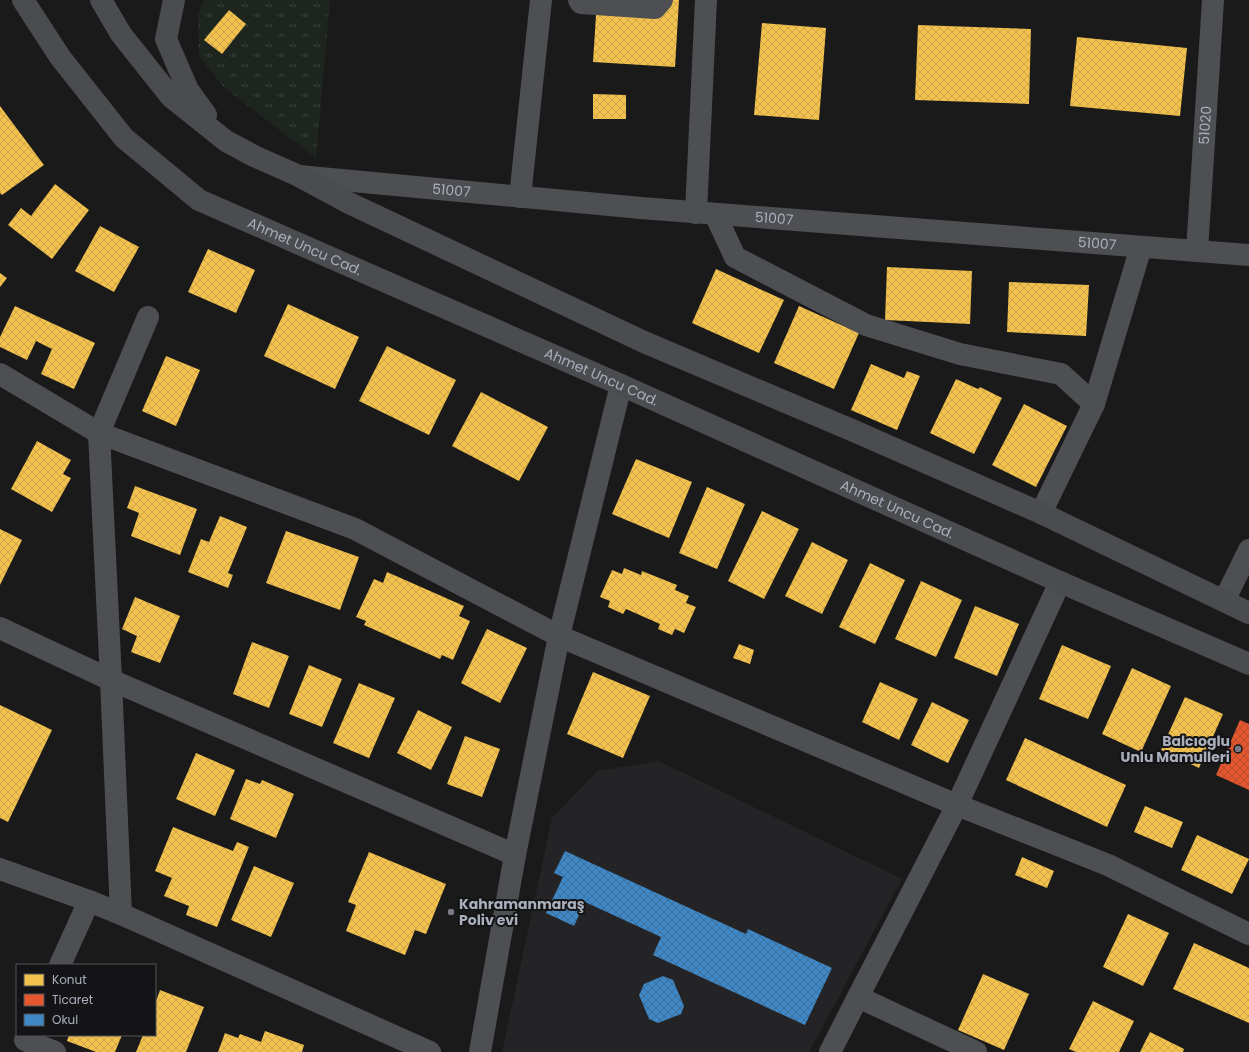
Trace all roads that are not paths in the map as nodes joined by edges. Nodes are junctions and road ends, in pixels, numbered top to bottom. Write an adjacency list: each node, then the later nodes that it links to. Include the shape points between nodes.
1 (23, 0): 18 (main road, Ahmet Uncu Cad., via 60,57 124,138 200,200)
2 (101, 0): 9 (main road, via 120,34 171,97)
3 (174, 0): 9 (main road, via 166,39 188,90)
4 (541, 0): 11 (street)
5 (579, 0): 6 (street, via 581,3 655,8)
6 (662, 0)
7 (706, 0): 12 (street)
8 (1213, 0): 14 (street, 51020)
9 (226, 141): 10 (main road)
10 (300, 176): 11 (street, 51007); 21 (main road, via 349,203 644,342)
11 (520, 197): 12 (street, 51007)
12 (706, 213): 13 (street, 51007); 19 (street, via 735,257 866,325 960,354 1060,374)
13 (1141, 247): 14 (street, 51007); 19 (street)
14 (1197, 251): 15 (street, 51007)
15 (1249, 255)
16 (148, 318): 20 (street)
17 (0, 374): 20 (street)
18 (621, 385): 23 (main road, Ahmet Uncu Cad.); 27 (street)
19 (1094, 404): 21 (street)
20 (99, 432): 27 (street, via 355,529); 29 (street)
21 (1041, 513): 24 (main road)
22 (1249, 550): 24 (street)
23 (1060, 582): 28 (main road, Ahmet Uncu Cad.); 30 (street)
24 (1224, 601): 25 (main road)
25 (1249, 613)
26 (0, 628): 29 (street)
27 (559, 636): 30 (street); 31 (street)
28 (1249, 664)
29 (111, 680): 31 (street); 34 (street)
30 (957, 805): 35 (street, via 1108,865); 37 (street)
31 (515, 855): 41 (street)
32 (0, 869): 33 (street)
33 (89, 901): 34 (street); 36 (street)
34 (120, 914): 40 (street)
35 (1249, 934)
36 (60, 964)
37 (858, 997): 42 (street); 43 (street)
38 (24, 1042): 39 (street)
39 (55, 1052)
40 (430, 1052)
41 (480, 1052)
42 (830, 1052)
43 (976, 1052)

